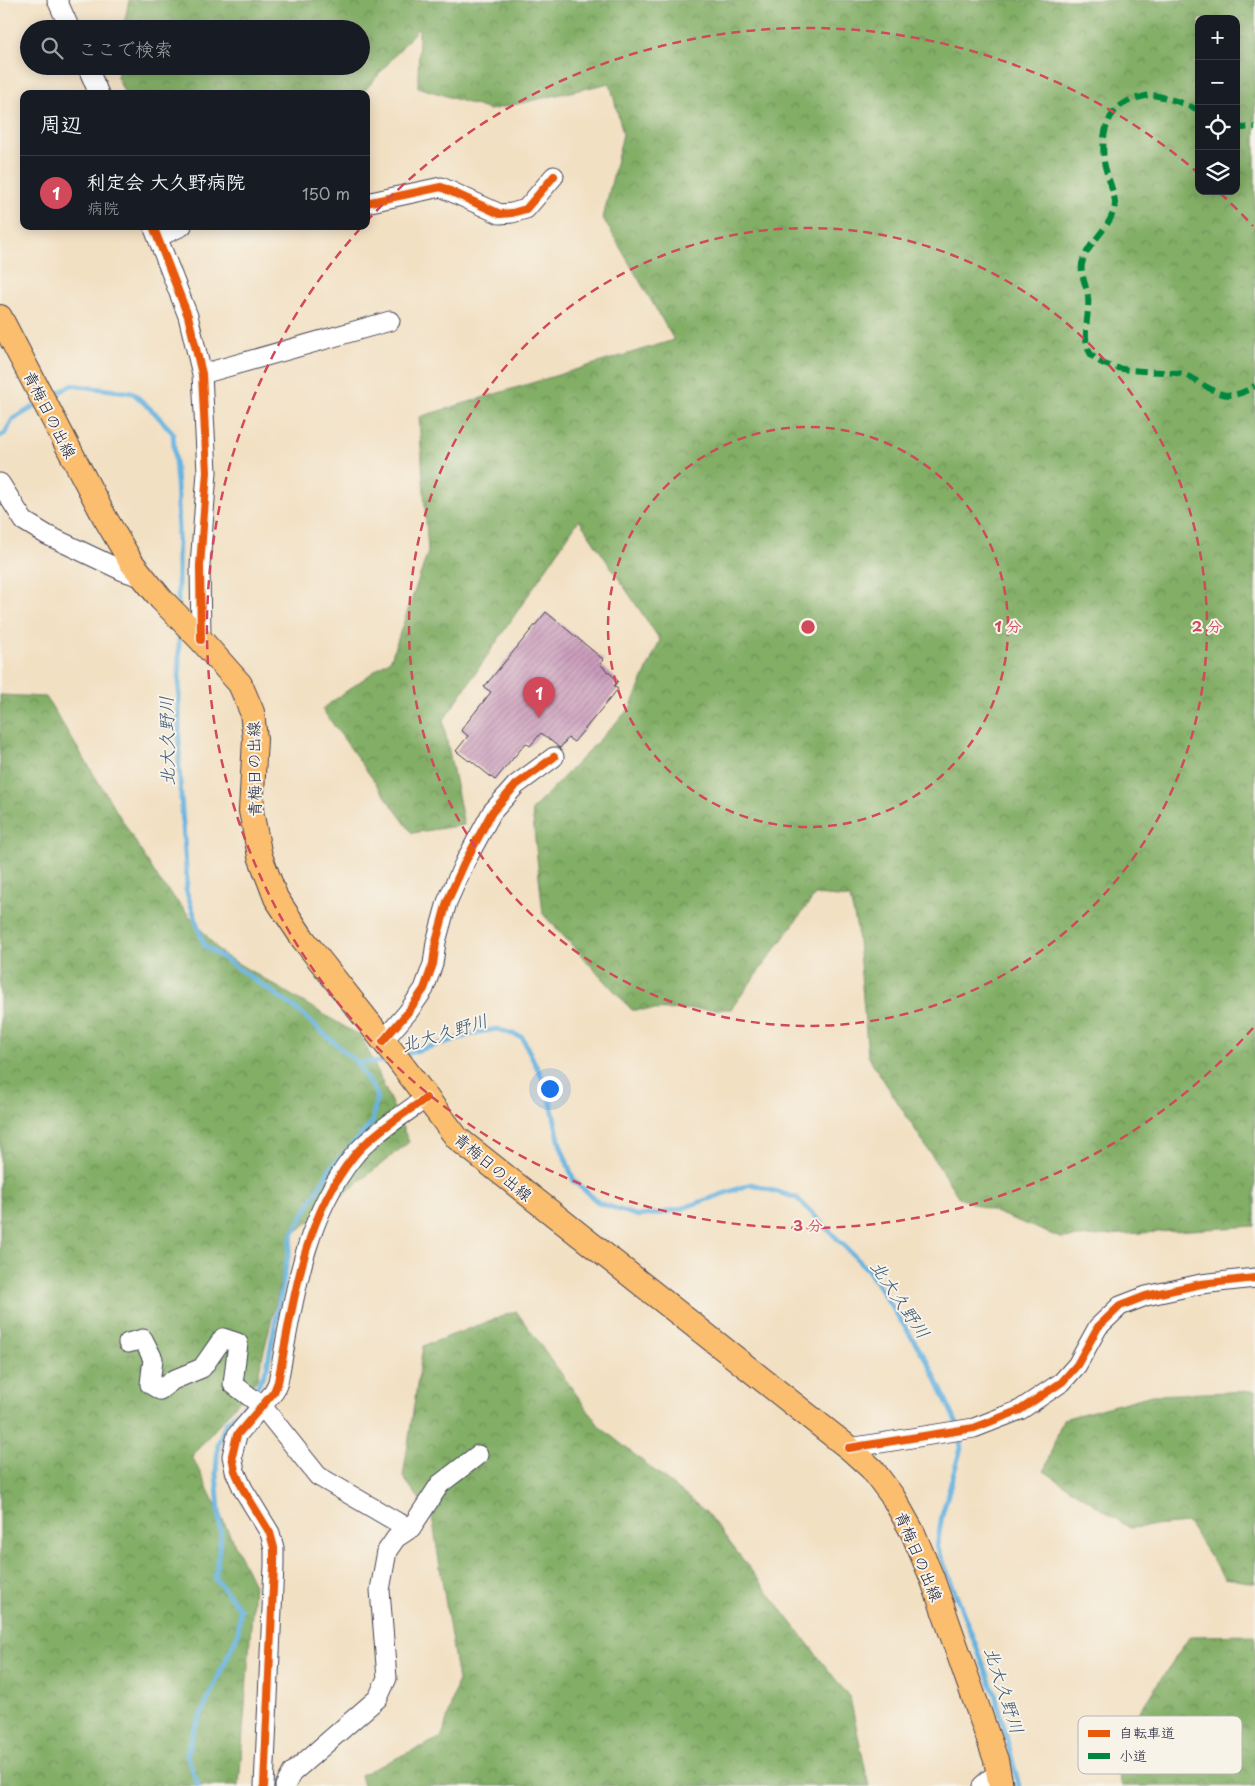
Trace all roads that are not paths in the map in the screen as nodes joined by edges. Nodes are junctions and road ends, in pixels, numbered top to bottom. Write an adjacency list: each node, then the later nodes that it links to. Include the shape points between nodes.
1 (57, 0): 2 (street)
2 (66, 20)
3 (91, 75): 4 (street)
4 (97, 90)
5 (554, 176): 6 (street, via 526,209 512,214 500,214 441,187)
6 (370, 202)
7 (155, 232): 10 (street, via 188,316)
8 (0, 317): 12 (main road, 青梅日の出線, via 104,516)
9 (390, 321): 10 (street)
10 (202, 374): 13 (street, via 207,472)
11 (0, 484): 12 (street, via 24,520 47,535)
12 (144, 578): 13 (main road, 青梅日の出線)
13 (195, 633): 15 (main road, 青梅日の出線, via 240,684 252,712 255,739 251,812 260,856 276,898 303,939)
14 (554, 757): 15 (street, via 516,785 492,812 465,862 448,902 424,990 408,1012)
15 (394, 1054): 16 (main road, 青梅日の出線)
16 (426, 1098): 19 (street, via 354,1156 337,1179 300,1270 278,1382); 20 (main road, 青梅日の出線, via 457,1138)
17 (1255, 1278): 20 (street, via 1201,1284 1146,1296 1120,1306 1098,1327 1077,1365 1062,1382 1020,1410 970,1429)
18 (128, 1344): 19 (street, via 143,1339 153,1360 150,1384 160,1390 202,1368 223,1338 238,1343 233,1384)
19 (262, 1406): 22 (street, via 318,1476); 24 (street, via 237,1435 232,1456 243,1489 270,1533 274,1548)
20 (849, 1448): 23 (main road, 青梅日の出線, via 872,1469 893,1497 913,1533 996,1760)
21 (478, 1455): 22 (street, via 440,1484)
22 (412, 1528): 25 (street, via 396,1538 387,1551 380,1590 387,1678 378,1698 292,1773)
23 (994, 1781)
24 (264, 1786)
25 (285, 1786)

